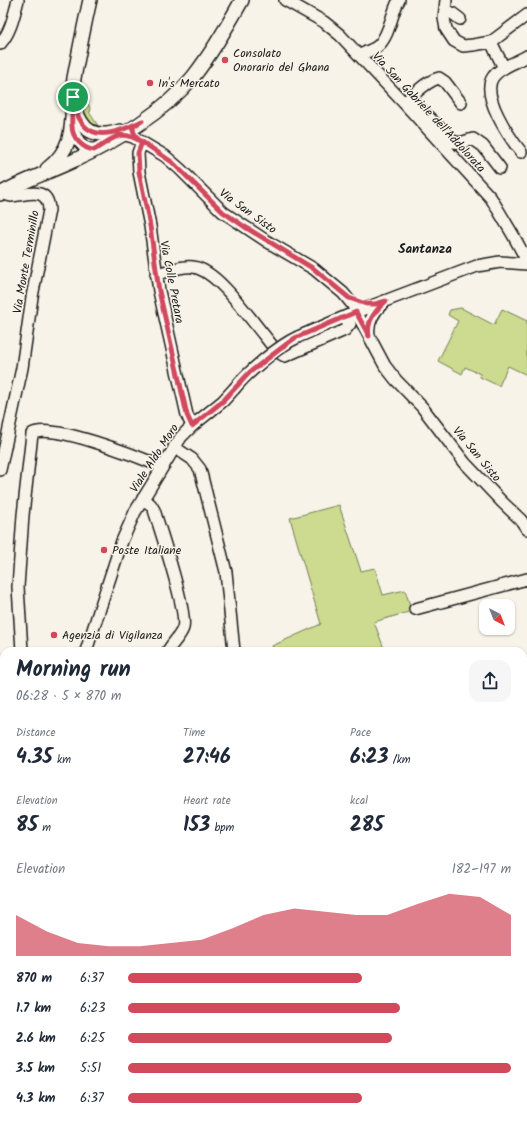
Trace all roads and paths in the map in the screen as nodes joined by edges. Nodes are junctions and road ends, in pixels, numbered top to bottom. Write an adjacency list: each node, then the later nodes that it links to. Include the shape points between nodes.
1 (18, 0): 10 (street, via 10,27)
2 (90, 0): 14 (main road, via 74,77)
3 (242, 0): 17 (main road, via 216,45 194,76 169,101)
4 (286, 0): 11 (street, Via San Gabriele dell'Addolorata, via 331,28)
5 (399, 0): 11 (street, via 384,40 376,48)
6 (445, 5): 7 (street); 9 (street, via 446,28 457,43 473,46)
7 (459, 15)
8 (527, 15): 9 (street)
9 (491, 42): 13 (street)
10 (0, 44)
11 (360, 56): 15 (street, Via San Gabriele dell'Addolorata)
12 (527, 56): 13 (street)
13 (504, 68): 22 (street, via 491,81 492,99 502,124)
14 (73, 97): 17 (main road, via 81,122 93,133 113,133); 18 (main road)
15 (407, 101): 16 (street, via 430,82 439,78); 23 (street, via 454,142 473,140 480,143); 26 (street, Via San Gabriele dell'Addolorata, via 491,198 514,235)
16 (461, 103)
17 (138, 124): 19 (main road); 20 (street, via 134,133)
18 (72, 127): 21 (street, via 81,145 87,149); 24 (main road, via 68,143 59,158)
19 (121, 134): 20 (street, Via San Sisto); 21 (main road)
20 (141, 141): 27 (street, Via Colle Pretara, via 138,153 139,169); 28 (street, Via San Sisto, via 172,162 223,212 316,270)
21 (95, 149): 24 (main road)
22 (520, 152)
23 (500, 168)
24 (36, 176): 25 (main road)
25 (2, 192): 35 (street, Via Monte Terminillo, via 11,196 39,193 47,201 49,210 32,297 22,368)
26 (527, 264): 29 (street, Viale Aldo Moro, via 482,264)
27 (156, 274): 30 (street, via 188,267 205,272 225,289 271,344 285,356 345,330 350,324); 32 (street, Via Colle Pretara, via 187,415)
28 (345, 295): 29 (street, Via San Sisto, via 362,303); 30 (street, Via San Sisto)
29 (382, 302): 30 (street, Viale Aldo Moro); 31 (street, via 373,316 368,330)
30 (352, 314): 31 (street, Via San Sisto); 32 (street, Viale Aldo Moro, bridge, via 285,345 253,370 215,408)
31 (369, 336): 37 (street, Via San Sisto, via 385,366 396,380 422,408 465,463)
32 (192, 426): 33 (street, Viale Aldo Moro)
33 (174, 447): 34 (street, Viale Aldo Moro); 43 (street, via 196,462 200,469 226,572)
34 (162, 467): 36 (street, Viale Aldo Moro); 40 (street, via 89,440 39,431 32,434 18,587)
35 (0, 470)
36 (143, 498): 41 (street, Viale Aldo Moro, via 122,541); 42 (street, via 151,505 163,537 182,608 182,631)
37 (527, 529)
38 (527, 579): 39 (street)
39 (416, 609)
40 (22, 647)
41 (87, 647)
42 (171, 647)
43 (234, 647)

